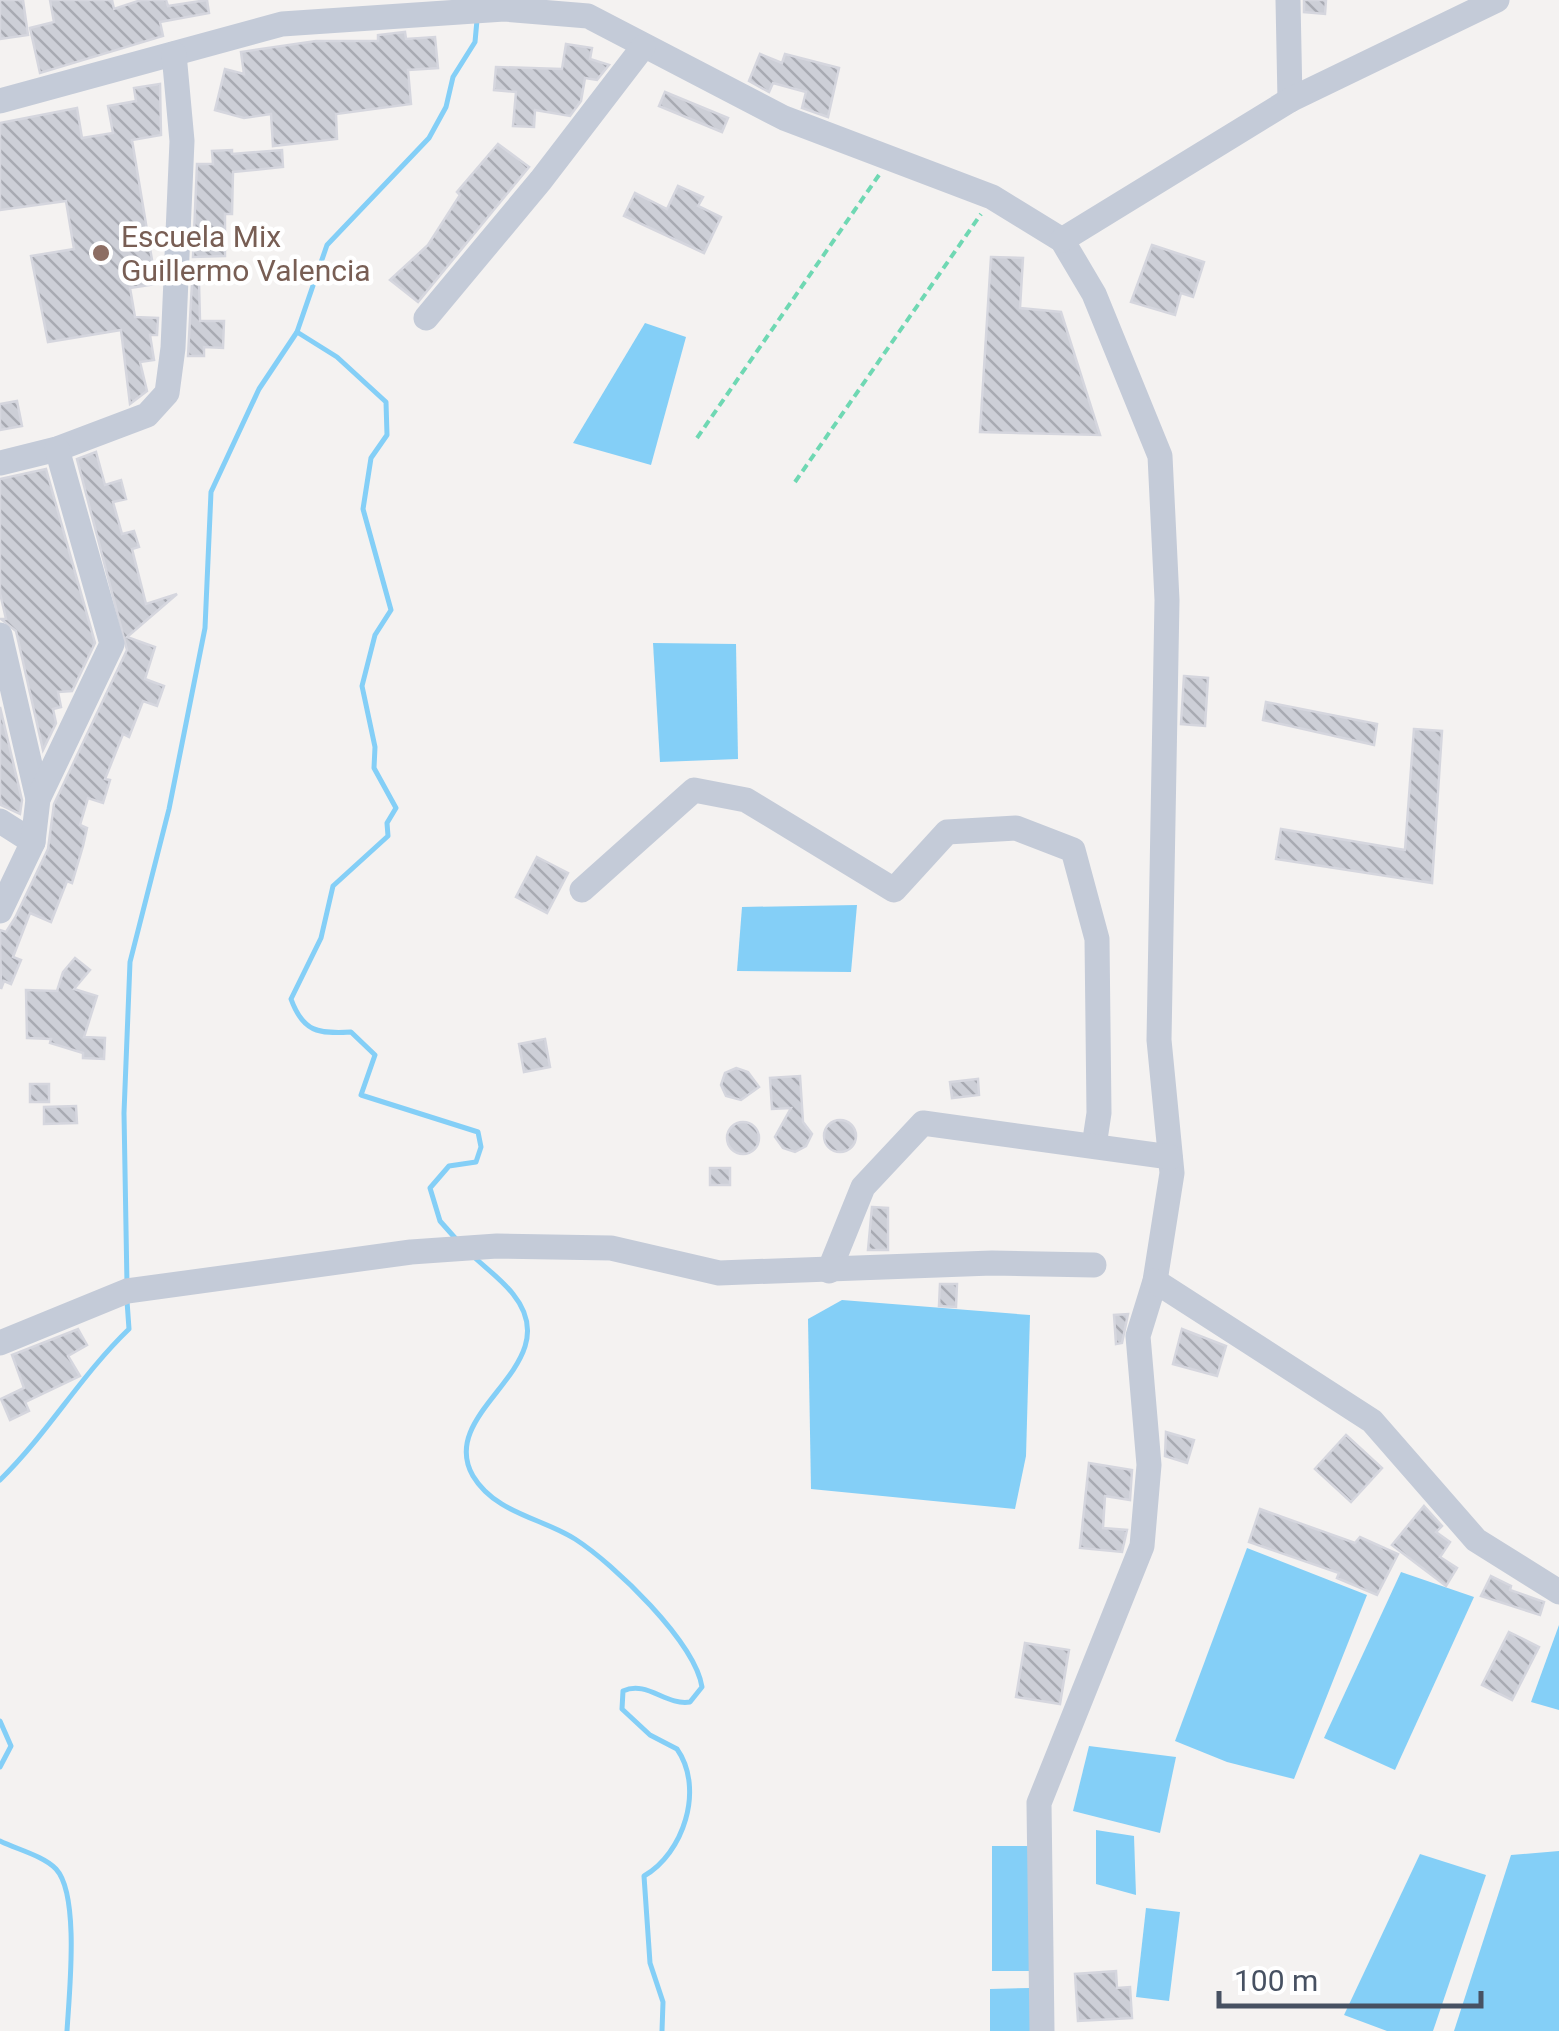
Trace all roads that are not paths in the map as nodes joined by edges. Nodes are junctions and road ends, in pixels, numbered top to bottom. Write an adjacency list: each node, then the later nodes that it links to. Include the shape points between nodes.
1 (1288, 0): 6 (street)
2 (1497, 0): 6 (street)
3 (282, 12): 4 (street, via 504,9 588,16); 5 (street)
4 (643, 47): 8 (street, via 784,118 992,198); 9 (street)
5 (174, 54): 7 (street); 10 (street, via 182,141 167,393 147,415)
6 (1290, 100): 8 (street)
7 (0, 101)
8 (1062, 240): 19 (street, via 1094,294 1160,456 1167,600 1158,1040)
9 (426, 318)
10 (57, 450): 11 (street); 13 (street, via 112,644)
11 (0, 463)
12 (0, 635): 13 (street)
13 (38, 798): 15 (street)
14 (0, 821): 15 (street)
15 (33, 842): 17 (street)
16 (582, 890): 18 (street, via 694,790 746,800 894,890 948,832 1016,828 1073,850 1097,938)
17 (0, 911)
18 (1094, 1146): 19 (street); 21 (street, via 922,1123 862,1187)
19 (1170, 1157): 22 (street)
20 (1094, 1265): 21 (street)
21 (829, 1271): 23 (street, via 719,1272 611,1248 411,1252 127,1292)
22 (1155, 1280): 24 (street, via 1372,1421 1476,1540); 25 (street, via 1138,1336 1149,1465 1142,1546 1039,1803)
23 (0, 1343)
24 (1559, 1592)
25 (1042, 2031)

